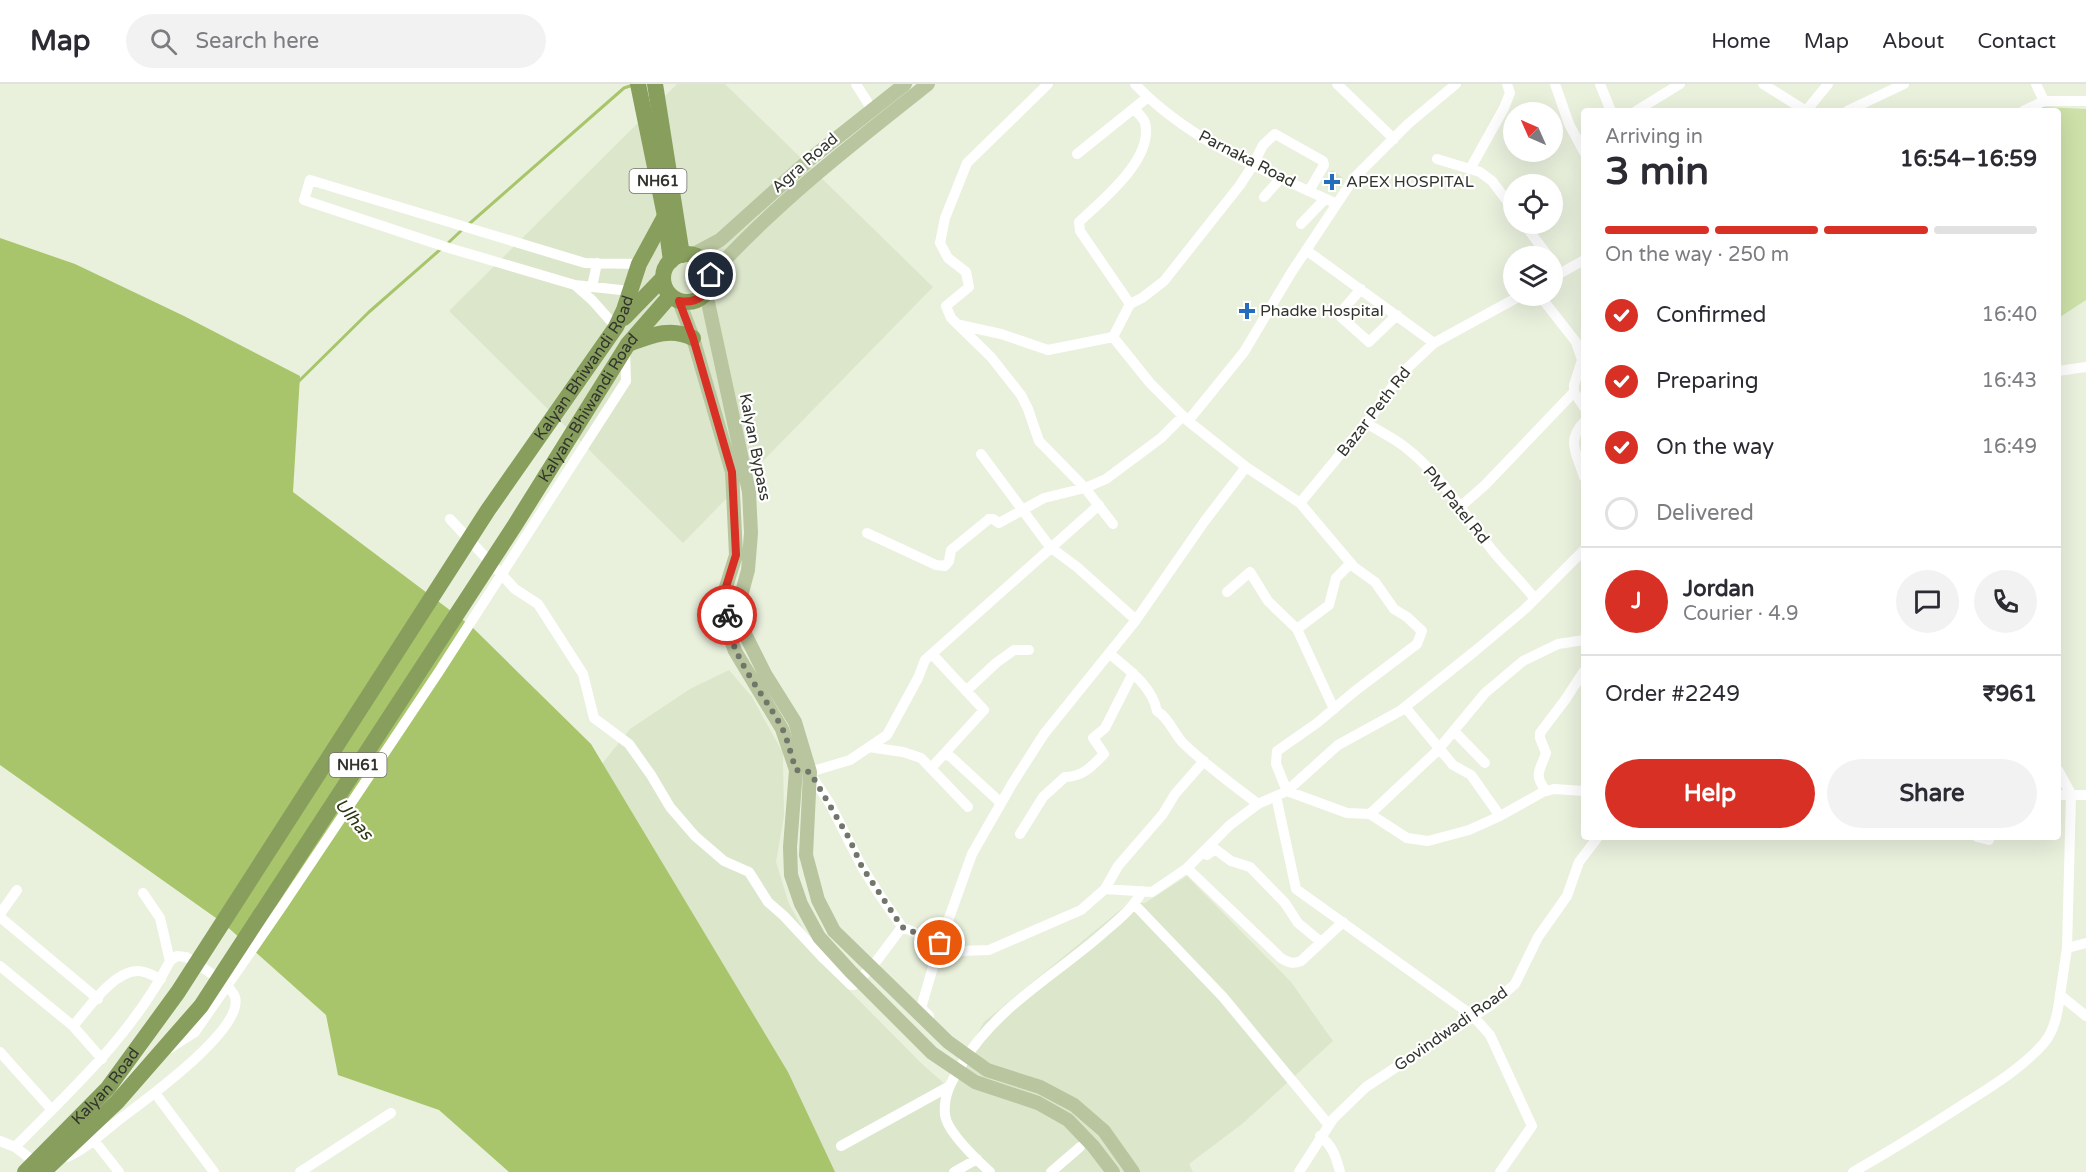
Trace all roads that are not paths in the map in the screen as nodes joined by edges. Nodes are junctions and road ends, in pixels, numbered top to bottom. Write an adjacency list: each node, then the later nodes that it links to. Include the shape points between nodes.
1 (638, 84): 17 (highway, NH61)
2 (856, 84): 28 (street)
3 (905, 84): 28 (main road, Agra Road)
4 (928, 84): 49 (main road, Agra Road, via 818,170 742,240)
5 (1048, 84): 61 (street, via 967,163 945,218 940,243 948,258 966,272 969,287 946,306)
6 (1136, 84): 18 (street, Parnaka Road)
7 (1336, 84): 29 (street)
8 (1456, 84): 29 (street)
9 (1507, 84): 34 (street, via 1510,93 1504,108)
10 (1555, 84): 30 (street)
11 (1600, 84): 22 (street)
12 (1680, 84): 23 (street)
13 (1763, 84): 24 (street)
14 (1828, 84): 25 (street)
15 (1904, 84): 26 (street)
16 (2036, 84): 19 (street)
17 (652, 95): 41 (highway, NH61); 44 (highway, NH61)
18 (1148, 97): 21 (street); 33 (street, Parnaka Road, via 1218,148)
19 (2044, 101): 20 (street); 27 (street)
20 (2086, 101)
21 (1134, 108): 31 (street); 57 (street, via 1145,121 1146,140 1133,166 1079,222 1080,231)
22 (1610, 108)
23 (1641, 108)
24 (1801, 108)
25 (1808, 108)
26 (1853, 108)
27 (2030, 108)
28 (873, 111): 44 (main road, Agra Road, via 809,160 720,240)
29 (1394, 139): 40 (street, via 1354,178)
30 (1581, 146)
31 (1077, 154)
32 (1437, 159): 34 (street)
33 (1253, 165): 35 (street, Parnaka Road); 36 (street, via 1263,145 1277,134 1323,161); 57 (street, via 1164,281)
34 (1470, 169): 37 (street, via 1492,181)
35 (1281, 178): 36 (street, Parnaka Road); 38 (street)
36 (1309, 191): 39 (street, Parnaka Road)
37 (1503, 196)
38 (1263, 197)
39 (1325, 198): 40 (street, Parnaka Road); 42 (street)
40 (1337, 204): 43 (street)
41 (665, 216): 44 (highway, NH61); 47 (highway, Kalyan Bhiwandi Road / NH61)
42 (1301, 224)
43 (1306, 250): 53 (street); 73 (street, via 1244,352)
44 (682, 257): 49 (highway, via 705,262); 50 (highway, via 666,267)
45 (1581, 262): 48 (street)
46 (597, 263): 47 (street); 51 (street, via 585,263 310,180 304,200); 52 (street)
47 (639, 264): 54 (highway, Kalyan Bhiwandi Road / NH61)
48 (1563, 272)
49 (711, 275): 55 (highway)
50 (663, 278): 56 (highway, via 665,289); 62 (highway)
51 (575, 285): 52 (street); 62 (street, via 592,300)
52 (592, 287): 54 (street)
53 (1361, 289): 60 (street); 60 (street, via 1340,314 1369,342)
54 (630, 291): 62 (highway, Kalyan Bhiwandi Road / NH61)
55 (706, 293): 56 (highway, via 694,302); 112 (main road, Kalyan Bypass, via 749,492 748,570 737,611 765,674 795,722)
56 (674, 298): 64 (main road, Kalyan Bypass); 66 (highway, Kalyan-Bhiwandi Road / NH61)
57 (1130, 304): 63 (street)
58 (1503, 305): 65 (street, Bazar Peth Rd)
59 (1548, 306): 67 (street, via 1576,342)
60 (1397, 315): 65 (street)
61 (959, 325): 63 (street, via 1048,350); 79 (street, via 1021,395 1039,441)
62 (613, 331): 146 (highway, Kalyan Bhiwandi Road / NH61, via 488,510)
63 (1113, 337): 73 (street)
64 (693, 338): 66 (highway, via 669,331); 112 (main road, Kalyan Bypass, via 732,472 736,555 725,590 728,632)
65 (1434, 344): 74 (street, Bazar Peth Rd, via 1401,374)
66 (626, 346): 150 (highway, Kalyan-Bhiwandi Road / NH61, via 521,529)
67 (1581, 357)
68 (1581, 363): 71 (street)
69 (2086, 367): 70 (street)
70 (2061, 371)
71 (1574, 392): 72 (street); 82 (street)
72 (1581, 402)
73 (1186, 419): 77 (street); 79 (street, via 1134,459)
74 (1366, 423): 80 (street, Bazar Peth Rd); 82 (street, PM Patel Rd, via 1404,446)
75 (1581, 425): 78 (street, via 1574,441)
76 (981, 454): 83 (street)
77 (1245, 468): 80 (street); 94 (street)
78 (1581, 468)
79 (1085, 488): 81 (street); 83 (street, via 1044,498)
80 (1300, 503): 90 (street)
81 (1099, 505): 85 (street); 88 (street)
82 (1460, 507): 93 (street, PM Patel Rd)
83 (1023, 510): 86 (street, via 999,523 989,519 951,550 945,566); 88 (street)
84 (450, 519): 143 (street, via 515,589 538,604 583,674 594,718 629,744 694,836 724,861 749,872 768,902 851,985)
85 (1113, 524)
86 (867, 533)
87 (1581, 547): 91 (street)
88 (1050, 548): 94 (street); 98 (street)
89 (1581, 553): 91 (street)
90 (1351, 563): 95 (street, via 1336,578 1329,605); 104 (street, via 1375,582 1394,609 1422,631 1417,644)
91 (1569, 566): 93 (street)
92 (1227, 592): 95 (street, via 1250,572 1269,601)
93 (1535, 599): 103 (street)
94 (1136, 620): 99 (street)
95 (1297, 629): 104 (street)
96 (1581, 640): 105 (street, via 1558,644 1523,661 1485,693)
97 (1029, 650): 102 (street, via 1014,650)
98 (932, 654): 102 (street); 106 (street, via 887,735)
99 (1110, 654): 100 (street); 121 (street, via 1044,734)
100 (1133, 673): 109 (street, via 1182,742); 126 (street, via 1105,728 1093,738 1104,754 1089,770 1077,777 1065,777 1053,787)
101 (1581, 676): 115 (street, via 1540,733 1546,753 1538,773 1539,783)
102 (966, 691): 108 (street, via 984,710)
103 (1405, 707): 107 (street); 114 (street, via 1338,745)
104 (1334, 709): 114 (street, via 1277,751 1276,764)
105 (1454, 731): 107 (street); 110 (street)
106 (869, 747): 111 (street, via 921,758); 112 (street, via 849,760)
107 (1439, 748): 124 (street); 125 (street, via 1453,765 1470,775)
108 (944, 754): 111 (street); 121 (street)
109 (1204, 761): 122 (street); 129 (street, via 1118,866)
110 (1485, 763)
111 (931, 768): 123 (street)
112 (803, 771): 137 (street); 178 (main road, via 794,796 791,875 819,937 932,1053 975,1082 1038,1103 1068,1120); 179 (main road, via 809,797 806,855 818,900 834,931 948,1042 987,1070 1040,1087 1074,1105 1104,1131)
113 (2061, 776): 117 (street)
114 (1287, 791): 120 (street); 124 (street, via 1347,813)
115 (1546, 791): 116 (street); 125 (street)
116 (1581, 791)
117 (2071, 794): 118 (street); 119 (street); 141 (street)
118 (2061, 795)
119 (2086, 795)
120 (1276, 796): 122 (street); 136 (street, via 1296,889)
121 (1001, 803): 139 (street, via 972,854)
122 (1258, 804): 128 (street, via 1230,825)
123 (968, 807)
124 (1371, 814): 125 (street, via 1407,838 1428,841 1469,830)
125 (1500, 816)
126 (1020, 834)
127 (1596, 840): 151 (street, Govindwadi Road, via 1579,862 1567,896 1538,937 1515,984)
128 (1188, 870): 131 (street, via 1152,892); 138 (street, via 1289,963 1301,961); 138 (street, via 1215,849 1231,861 1250,867 1285,903 1298,923)
129 (1106, 889): 131 (street); 139 (street, via 1081,910 989,950 961,951)
130 (17, 890): 135 (street)
131 (1142, 891): 134 (street)
132 (143, 893): 142 (street, via 160,918)
133 (820, 893): 143 (street, via 835,922)
134 (1135, 905): 155 (street, via 995,1020); 162 (street, via 1223,997)
135 (0, 915): 148 (street)
136 (1343, 922): 138 (street); 151 (street)
137 (902, 927): 139 (street); 143 (street)
138 (1321, 942)
139 (940, 943): 149 (street)
140 (2086, 943): 141 (street)
141 (2067, 948): 147 (street)
142 (170, 960): 145 (street); 159 (street, via 186,957 231,989 236,998 234,1010 216,1039)
143 (875, 963): 149 (street)
144 (0, 966): 153 (street)
145 (161, 979): 148 (street, via 137,971 108,985); 157 (street)
146 (177, 992): 169 (highway, Kalyan Road / NH61)
147 (2060, 995): 152 (street); 183 (street, via 2046,1042 2021,1064)
148 (98, 999): 153 (street)
149 (921, 1008): 155 (street)
150 (205, 1009): 156 (highway, NH61); 156 (street, via 195,1032)
151 (1473, 1016): 162 (street, Govindwadi Road, via 1366,1087); 182 (street, via 1490,1035 1532,1126)
152 (2086, 1016)
153 (73, 1026): 157 (street)
154 (0, 1052): 160 (street)
155 (969, 1052): 158 (street)
156 (157, 1057): 169 (highway, NH61, via 117,1101)
157 (102, 1059): 160 (street)
158 (948, 1087): 166 (street); 170 (street, via 945,1116)
159 (155, 1093): 164 (street); 173 (street)
160 (52, 1110): 167 (street)
161 (391, 1113): 174 (street)
162 (1328, 1124): 163 (street, Govindwadi Road)
163 (1320, 1136): 180 (street, Govindwadi Road); 181 (street, via 1335,1152)
164 (93, 1139): 169 (street, via 68,1158); 172 (street)
165 (0, 1141): 167 (street)
166 (842, 1146)
167 (15, 1147): 171 (street)
168 (1080, 1147): 177 (street)
169 (59, 1148): 171 (highway, NH61)
170 (977, 1160): 175 (street); 176 (street)
171 (35, 1169)
172 (119, 1172)
173 (214, 1172)
174 (300, 1172)
175 (954, 1172)
176 (990, 1172)
177 (1051, 1172)
178 (1113, 1172)
179 (1133, 1172)
180 (1299, 1172)
181 (1340, 1172)
182 (1500, 1172)
183 (1853, 1172)

